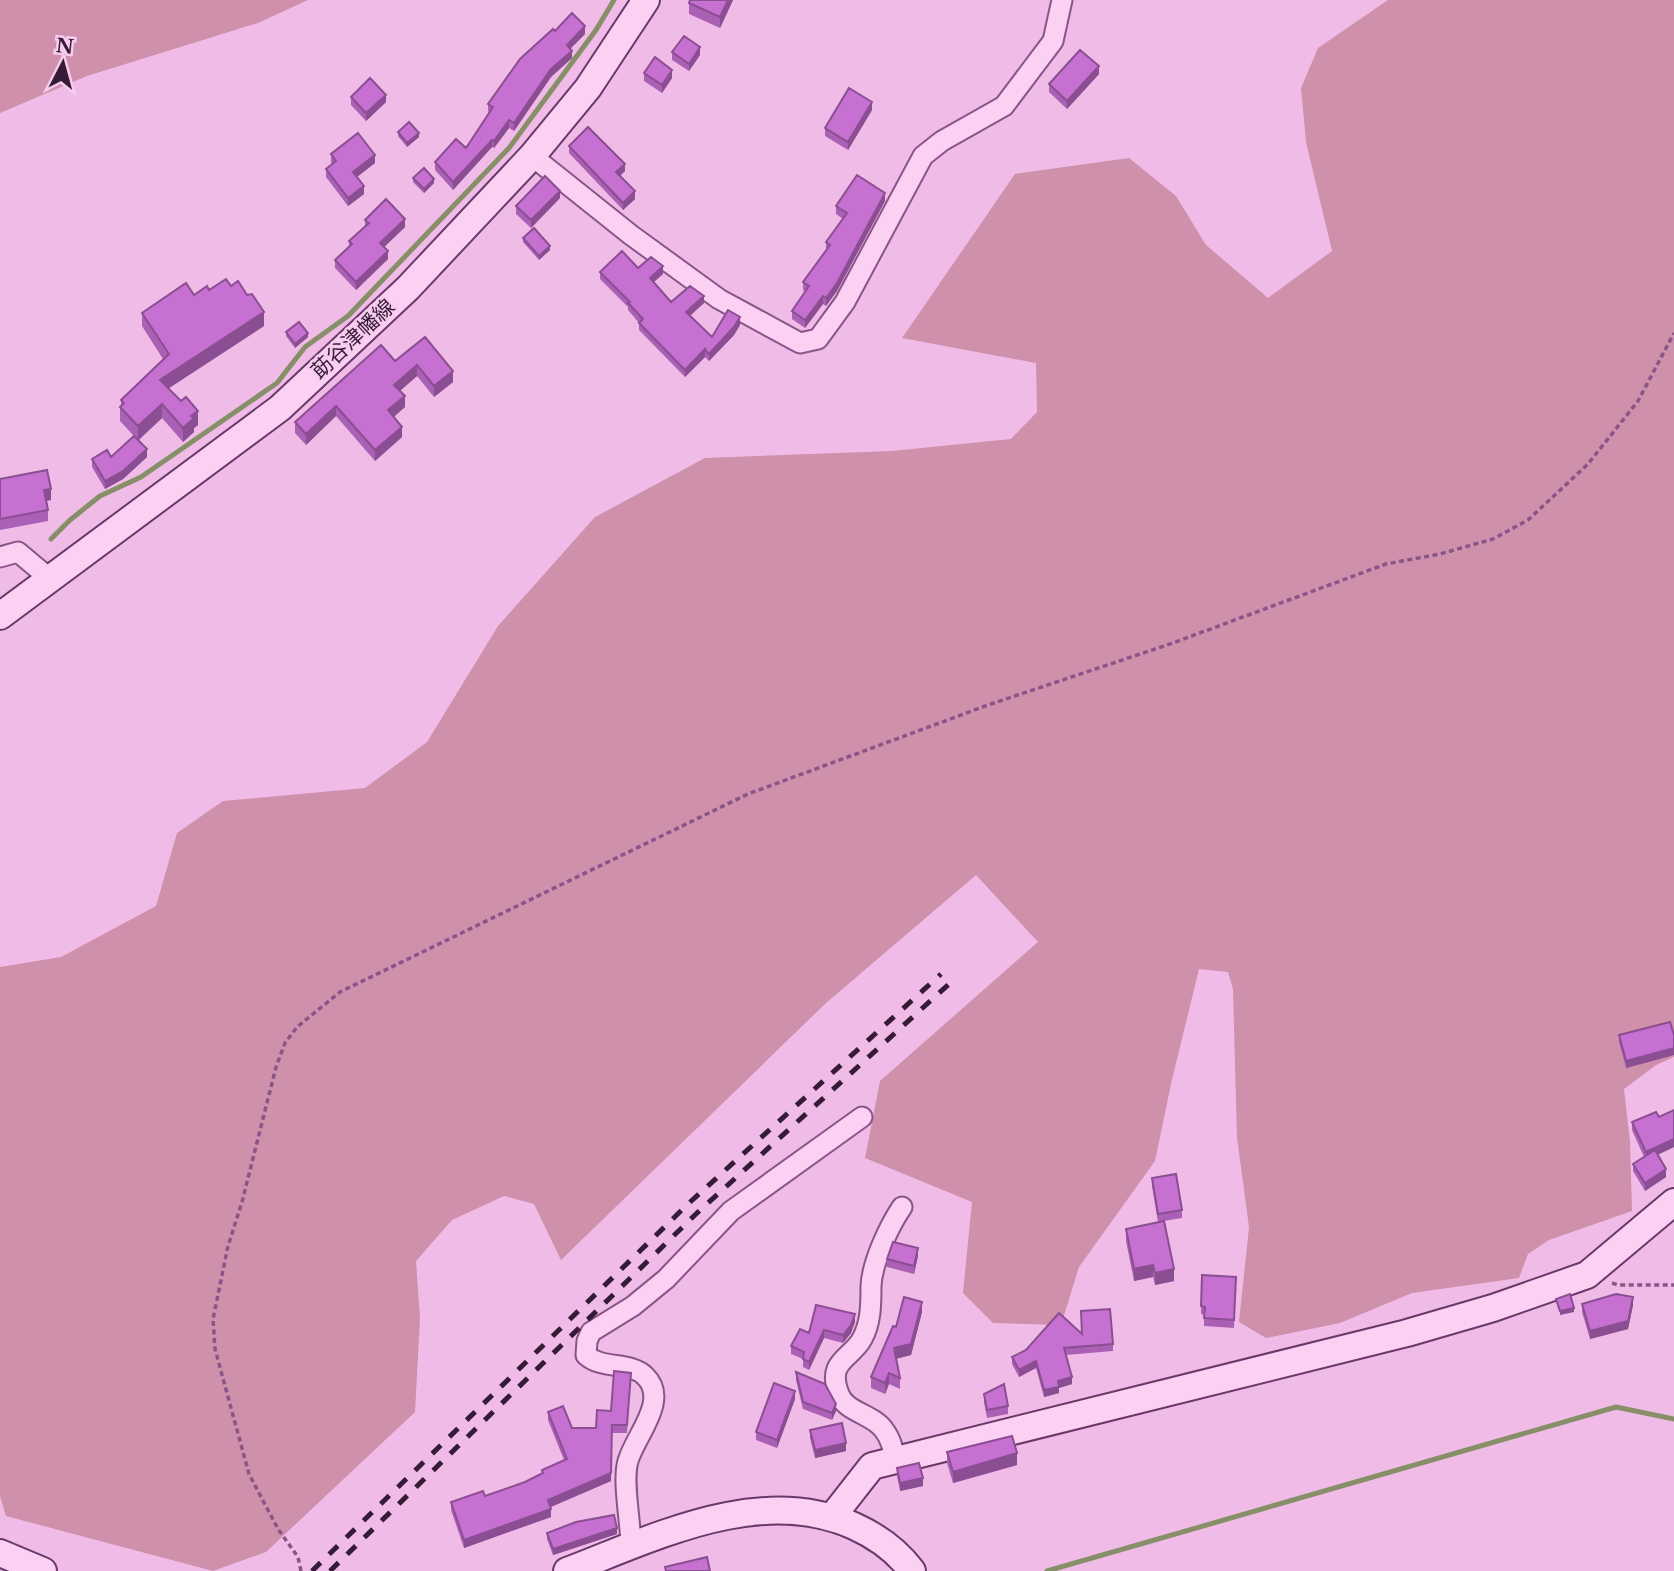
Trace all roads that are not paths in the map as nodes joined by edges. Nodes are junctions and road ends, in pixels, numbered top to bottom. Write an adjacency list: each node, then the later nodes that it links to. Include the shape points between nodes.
1 (646, 0): 3 (street, 莇谷津幡線, via 588,88)
2 (1062, 0): 3 (street, via 1053,41 1004,106 923,156 845,302 818,339 800,343 719,299)
3 (532, 156): 5 (street, 莇谷津幡線, via 408,288 280,408)
4 (0, 556): 5 (street, via 18,552)
5 (49, 578): 6 (street, 莇谷津幡線)
6 (0, 616)
7 (862, 1116): 12 (street, via 731,1211 666,1279 592,1332 587,1341 586,1355 593,1362 642,1372 653,1392 653,1405 628,1458 625,1475)
8 (1674, 1202): 10 (street, via 1587,1275 1493,1308)
9 (902, 1207): 10 (street, via 884,1240 862,1339 845,1355 836,1378 844,1402 884,1429)
10 (895, 1460): 11 (street, via 872,1466)
11 (832, 1517): 12 (street, via 795,1510 754,1511 714,1518); 16 (street, via 868,1533)
12 (631, 1547): 15 (street)
13 (0, 1553): 14 (street)
14 (43, 1571)
15 (567, 1571)
16 (912, 1571)

